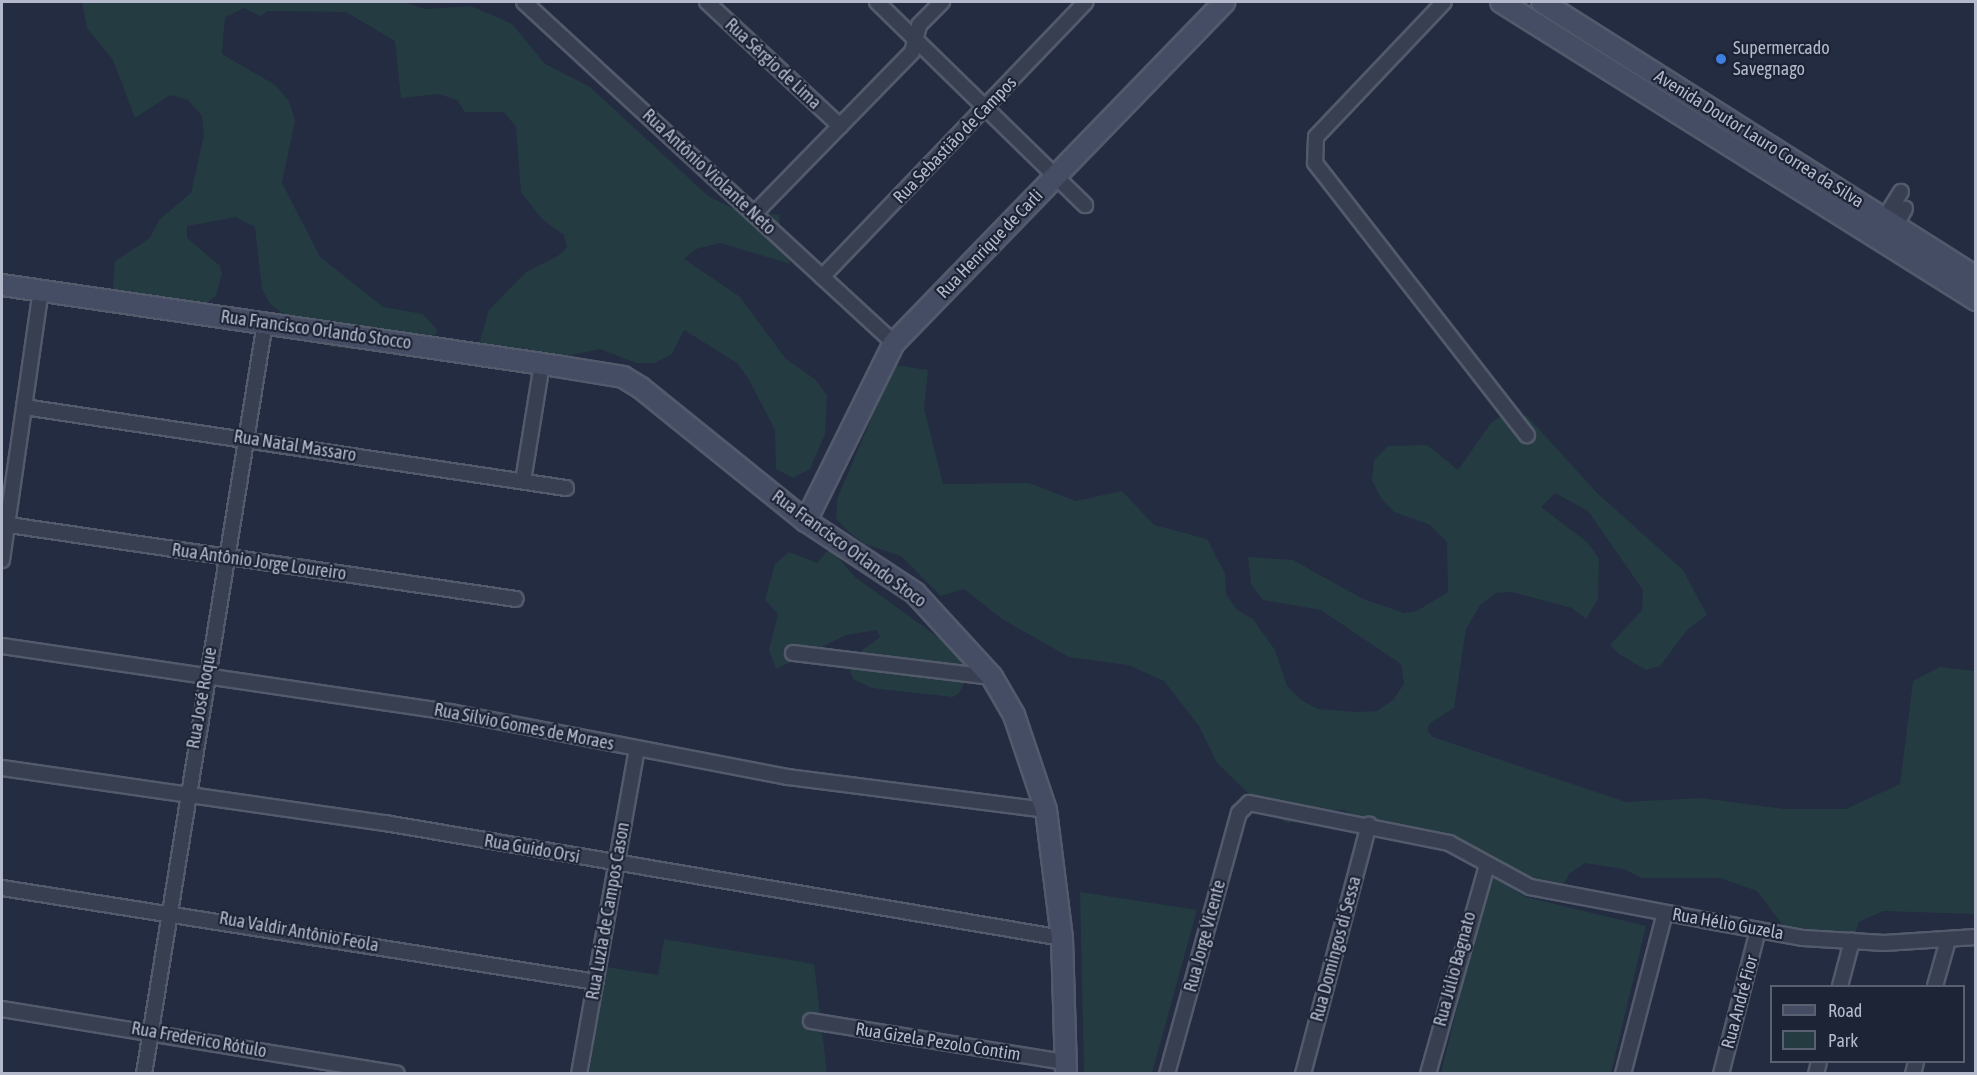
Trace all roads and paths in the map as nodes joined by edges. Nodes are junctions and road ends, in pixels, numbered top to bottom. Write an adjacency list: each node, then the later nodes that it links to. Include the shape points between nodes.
1 (524, 2): 17 (street, Rua Antônio Violante Neto)
2 (707, 2): 12 (street, Rua Sérgio de Lima)
3 (877, 2): 10 (street)
4 (942, 2): 10 (street, via 919,25)
5 (1086, 2): 11 (street, Rua Sebastião de Campos)
6 (1224, 2): 13 (street, Rua Henrique de Carli)
7 (1444, 2): 29 (street, via 1316,137 1316,163)
8 (1501, 2): 23 (street)
9 (1542, 2): 18 (street, Avenida Doutor Lauro Correa da Silva)
10 (915, 39): 11 (street); 12 (street, via 912,52)
11 (987, 109): 13 (street); 19 (street, Rua Sebastião de Campos)
12 (840, 126): 17 (street)
13 (1056, 177): 15 (street); 25 (street, Rua Henrique de Carli)
14 (1901, 192): 18 (street)
15 (1085, 205)
16 (1905, 208): 18 (street)
17 (754, 214): 19 (street, Rua Antônio Violante Neto)
18 (1890, 223): 20 (street, Avenida Doutor Lauro Correa da Silva)
19 (822, 277): 25 (street, Rua Antônio Violante Neto)
20 (1976, 277)
21 (2, 285): 22 (street, Rua Francisco Orlando Stocco)
22 (41, 290): 24 (street, Rua Francisco Orlando Stocco); 28 (street)
23 (1976, 300)
24 (265, 323): 26 (street, Rua Francisco Orlando Stocco); 30 (street, Rua José Roque)
25 (894, 343): 33 (street, Rua Henrique de Carli)
26 (542, 364): 27 (street, Rua Francisco Orlando Stocco); 31 (street)
27 (628, 380): 33 (street, Rua Francisco Orlando Stoco)
28 (24, 407): 30 (street, Rua Natal Massaro); 34 (street)
29 (1527, 435)
30 (248, 439): 31 (street, Rua Natal Massaro); 35 (street, Rua José Roque)
31 (523, 481): 32 (street, Rua Natal Massaro)
32 (566, 488)
33 (806, 520): 41 (street, Rua Francisco Orlando Stoco, via 915,593)
34 (4, 525): 35 (street, Rua Antônio Jorge Loureiro); 36 (street)
35 (230, 557): 37 (street, Rua Antônio Jorge Loureiro); 40 (street, Rua José Roque)
36 (2, 560)
37 (516, 599)
38 (2, 646): 40 (street, Rua Sílvio Gomes de Moraes)
39 (793, 653): 41 (street)
40 (204, 675): 42 (street, Rua Sílvio Gomes de Moraes, via 450,712); 44 (street, Rua José Roque)
41 (992, 677): 46 (street, Rua Francisco Orlando Stoco, via 1014,715)
42 (637, 749): 46 (street, Rua Sílvio Gomes de Moraes, via 788,777); 48 (street, Rua Luzia de Campos Cason)
43 (2, 768): 44 (street, Rua Guido Orsi)
44 (186, 794): 48 (street, Rua Guido Orsi); 51 (street, Rua José Roque)
45 (1249, 803): 47 (street, Rua Hélio Guzela); 68 (street, Rua Jorge Vicente, via 1239,813)
46 (1046, 810): 55 (street, Rua Francisco Orlando Stoco)
47 (1369, 825): 49 (street, Rua Hélio Guzela, via 1449,843); 69 (street, Rua Domingos di Sessa)
48 (617, 864): 55 (street, Rua Guido Orsi); 58 (street, Rua Luzia de Campos Cason)
49 (1487, 866): 52 (street, Rua Hélio Guzela, via 1530,887); 70 (street, Rua Júlio Bagnato)
50 (2, 888): 51 (street, Rua Valdir Antônio Feola)
51 (168, 910): 58 (street, Rua Valdir Antônio Feola); 63 (street, Rua José Roque)
52 (1665, 913): 53 (street, Rua Hélio Guzela); 71 (street)
53 (1758, 930): 57 (street, Rua Hélio Guzela); 72 (street, Rua André Fior)
54 (1976, 937): 56 (street, Rua Hélio Guzela)
55 (1062, 938): 64 (street, Rua Francisco Orlando Stoco)
56 (1948, 940): 57 (street, Rua Hélio Guzela); 60 (street)
57 (1852, 941): 59 (street)
58 (596, 982): 67 (street, Rua Luzia de Campos Cason)
59 (1841, 985)
60 (1936, 985)
61 (2, 1009): 63 (street, Rua Frederico Rótulo)
62 (811, 1021): 64 (street, Rua Gizela Pezolo Contim)
63 (151, 1031): 65 (street, Rua José Roque); 66 (street, Rua Frederico Rótulo)
64 (1066, 1068)
65 (144, 1074)
66 (397, 1074)
67 (579, 1074)
68 (1167, 1074)
69 (1303, 1074)
70 (1428, 1074)
71 (1623, 1074)
72 (1721, 1074)

